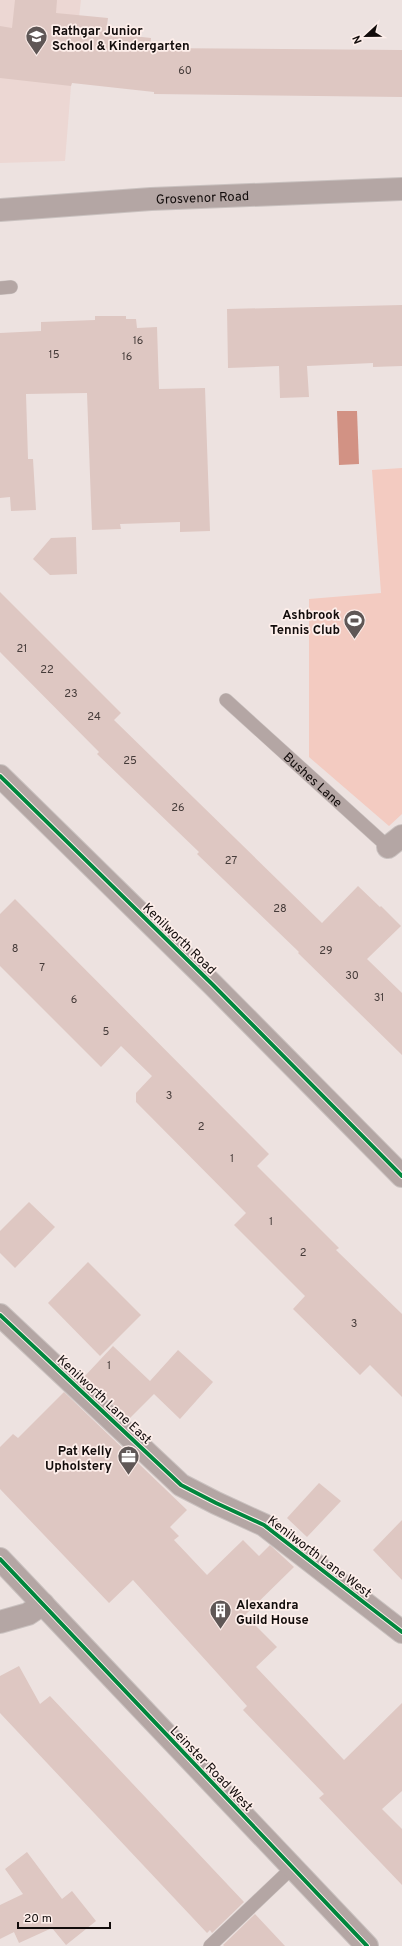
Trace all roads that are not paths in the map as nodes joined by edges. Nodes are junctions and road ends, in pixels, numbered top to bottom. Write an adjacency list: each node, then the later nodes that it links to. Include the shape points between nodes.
1 (402, 189): 2 (street, Grosvenor Road, via 151,199)
2 (1, 209)
3 (226, 700): 5 (lane, Bushes Lane)
4 (0, 776): 6 (street, Kenilworth Road, via 213,985)
5 (395, 842)
6 (402, 1176)
7 (0, 1315): 8 (street, Kenilworth Lane East, via 181,1485)
8 (198, 1495): 12 (street, Kenilworth Lane West, via 264,1524)
9 (0, 1559): 10 (street, Leinster Road West)
10 (43, 1604): 11 (street, via 28,1614); 13 (street, Leinster Road West)
11 (0, 1622)
12 (402, 1632)
13 (293, 1867): 14 (lane); 15 (street, Leinster Road West)
14 (210, 1946)
15 (368, 1946)

